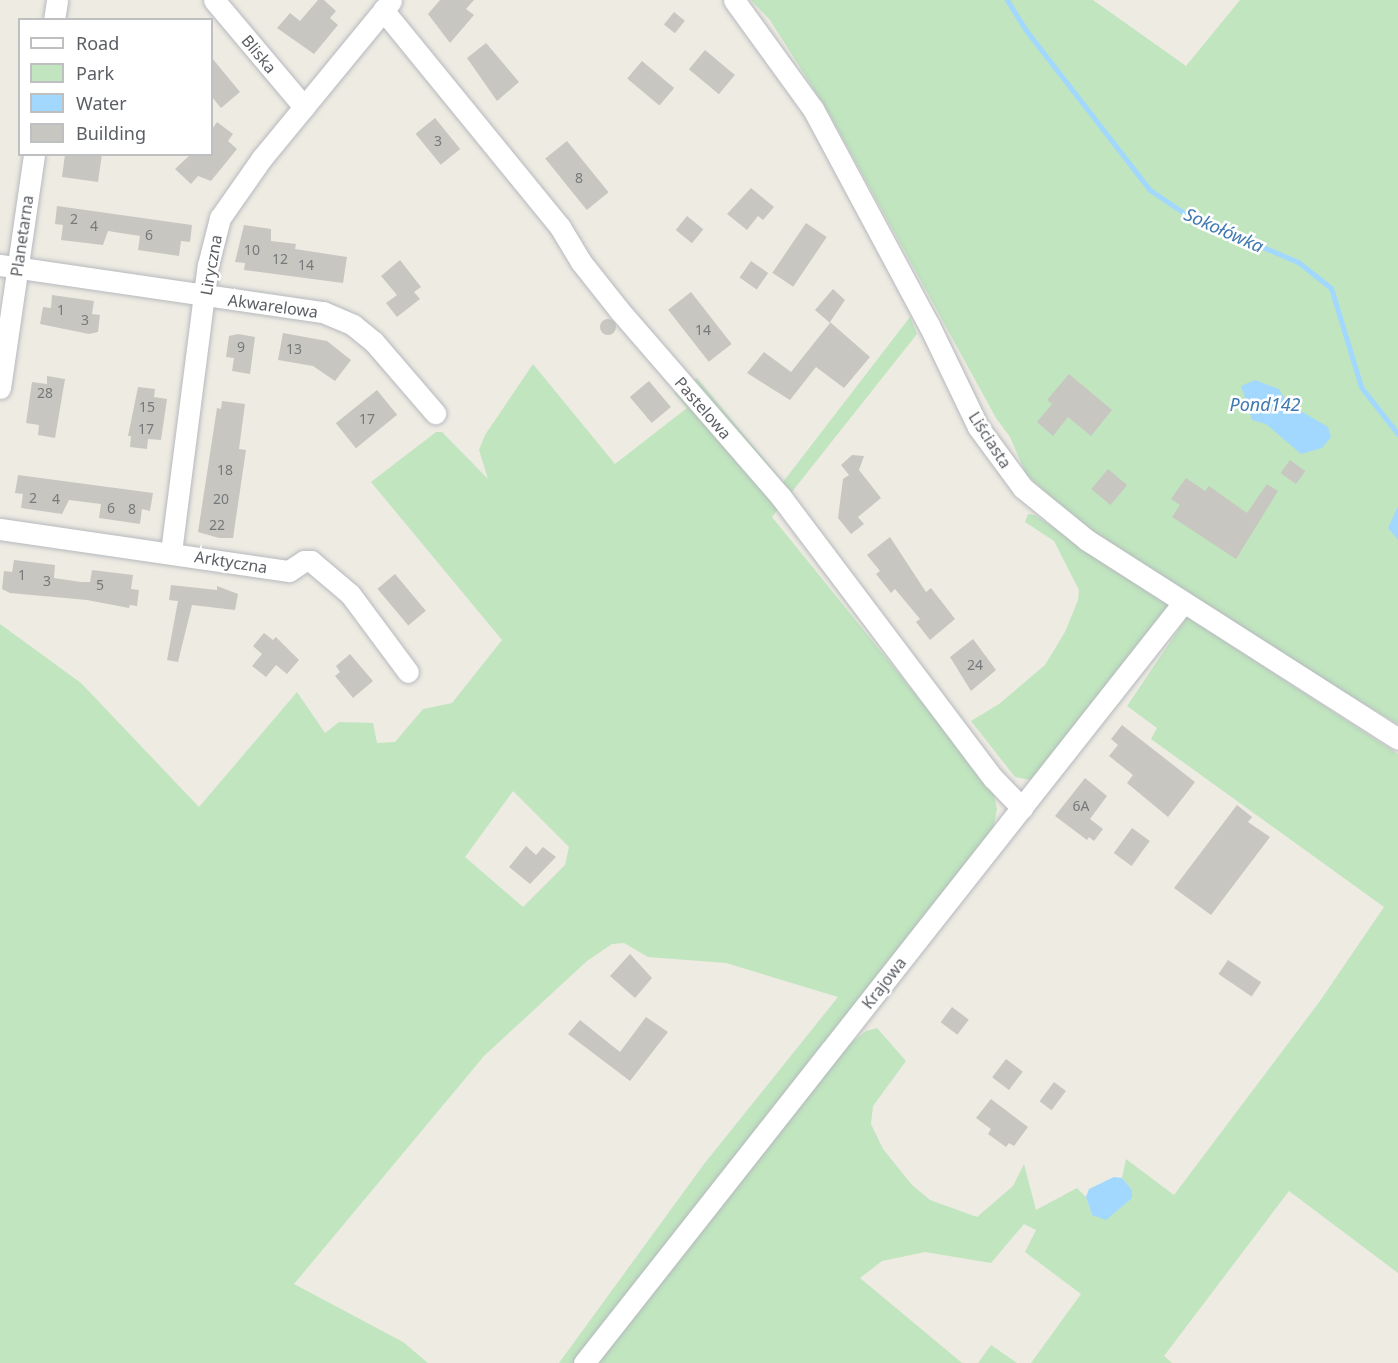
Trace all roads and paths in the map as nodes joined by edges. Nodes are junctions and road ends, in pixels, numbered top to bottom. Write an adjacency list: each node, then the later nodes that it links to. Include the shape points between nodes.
1 (57, 0): 5 (street)
2 (214, 0): 6 (street, Bliska)
3 (734, 0): 14 (street, Liściasta, via 813,109 847,167 978,428 1006,467 1052,515)
4 (388, 5): 6 (street, Liryczna); 17 (street, Pastelowa, via 560,227 581,262 781,497 993,778)
5 (54, 18)
6 (304, 107): 9 (street, Liryczna, via 220,218)
7 (34, 156): 8 (street, Planetarna)
8 (9, 266): 9 (street, Akwarelowa); 10 (street, Planetarna)
9 (204, 296): 11 (street, Akwarelowa, via 300,307 353,325 374,342); 13 (street, Liryczna)
10 (0, 388)
11 (435, 413)
12 (0, 529): 13 (street, Arktyczna)
13 (171, 552): 15 (street, Arktyczna, via 289,571 311,561 350,594)
14 (1183, 603): 16 (street, Liściasta); 17 (street, Krajowa)
15 (408, 672)
16 (1398, 739)
17 (1022, 808): 18 (street, Krajowa)
18 (584, 1363)

